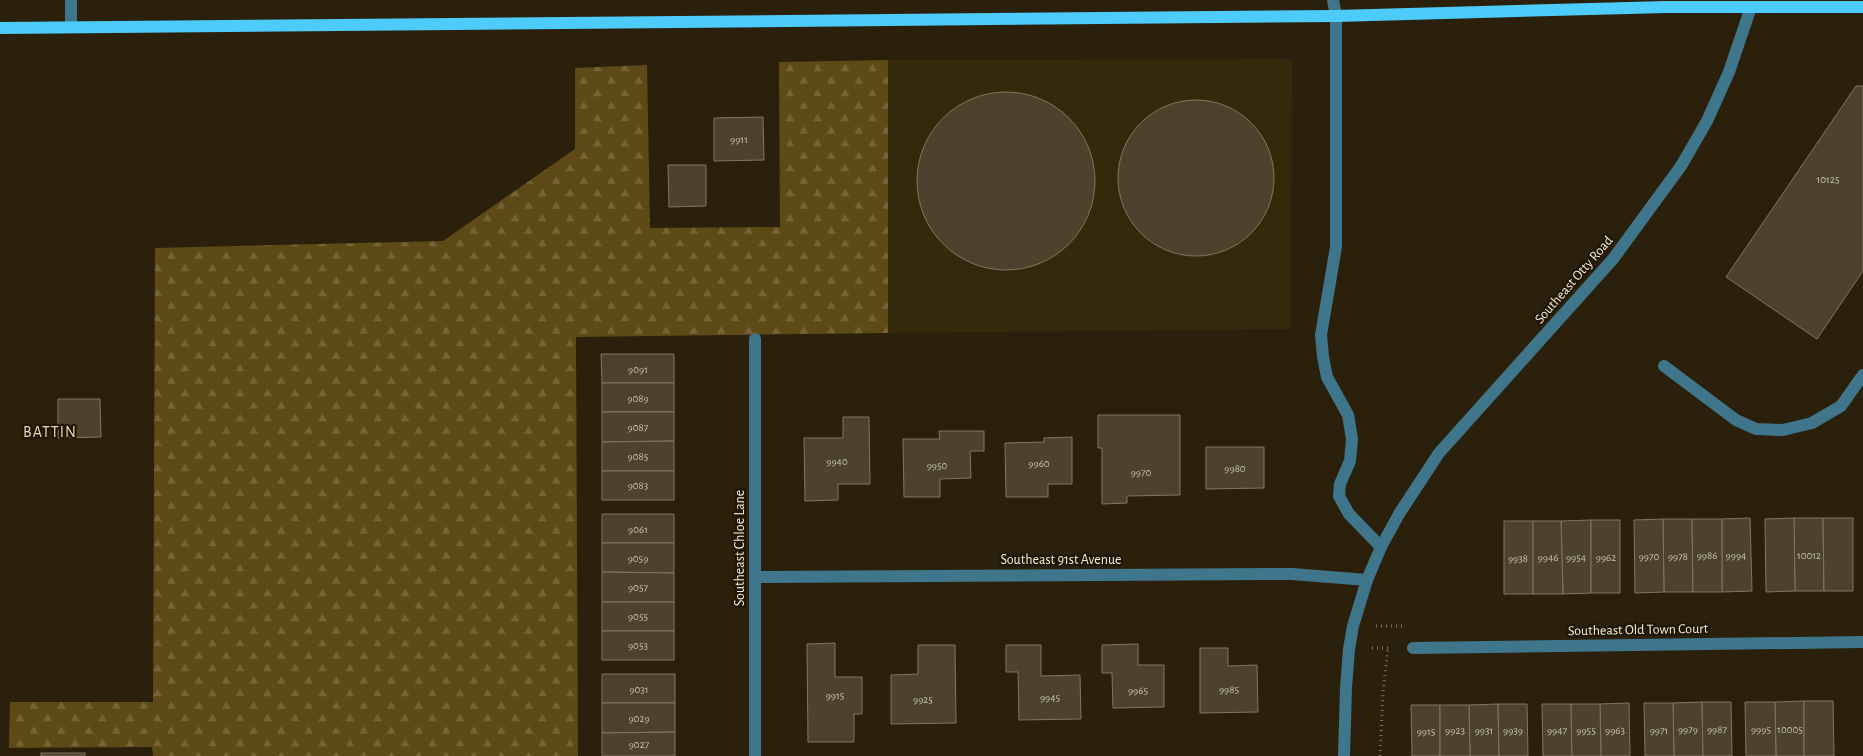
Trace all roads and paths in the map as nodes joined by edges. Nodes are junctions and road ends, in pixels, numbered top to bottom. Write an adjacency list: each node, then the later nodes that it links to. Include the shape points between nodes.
1 (71, 0): 6 (street)
2 (1333, 0): 5 (street)
3 (1752, 3): 4 (main road); 5 (main road); 11 (street, Southeast Otty Road, via 1729,72 1682,166 1613,259 1439,453)
4 (1863, 7)
5 (1336, 16): 6 (main road); 11 (street, via 1336,247 1321,335 1328,377 1348,416 1352,438 1350,461 1340,484 1339,496 1349,514)
6 (70, 27): 7 (main road)
7 (0, 28)
8 (755, 339): 12 (street, Southeast Chloe Lane)
9 (1664, 366): 10 (street, via 1736,420 1756,428 1783,430 1812,423 1841,406)
10 (1863, 375)
11 (1381, 548): 13 (street, Southeast Otty Road)
12 (755, 577): 13 (street, Southeast 91st Avenue, via 1292,574); 18 (street, Southeast Chloe Lane)
13 (1367, 580): 15 (street, Southeast Otty Road)
14 (1863, 642): 17 (street, Southeast Old Town Court)
15 (1349, 648): 16 (path); 19 (street, Southeast Otty Road)
16 (1388, 648): 17 (path); 20 (path)
17 (1413, 648)
18 (755, 756)
19 (1344, 756)
20 (1380, 756)

